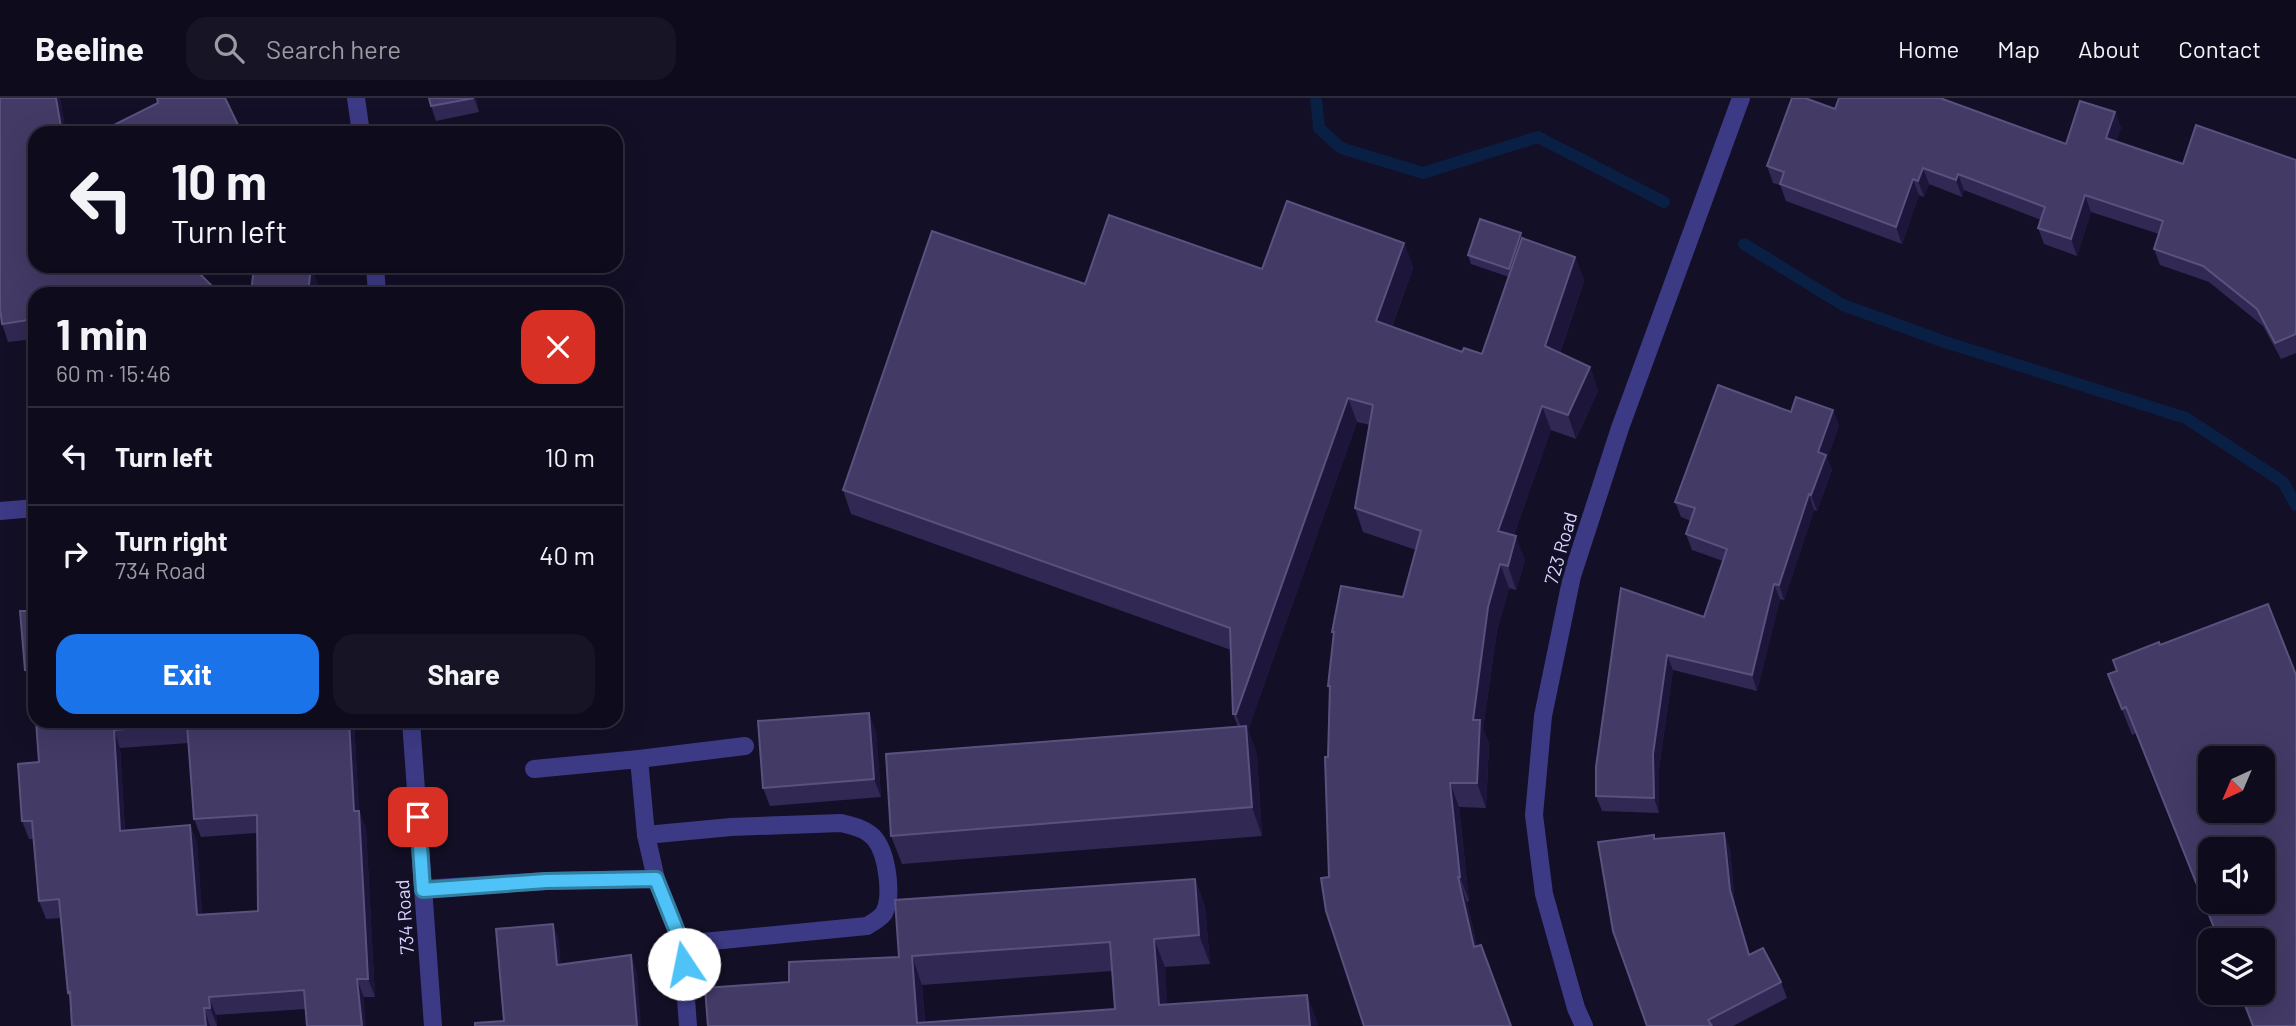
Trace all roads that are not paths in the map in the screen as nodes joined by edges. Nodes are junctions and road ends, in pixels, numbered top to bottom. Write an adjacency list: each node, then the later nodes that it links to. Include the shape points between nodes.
1 (356, 98): 3 (street)
2 (1741, 98): 16 (street, 723 Road, via 1620,428 1572,576 1543,716 1534,815 1544,894)
3 (360, 126)
4 (28, 509): 5 (street)
5 (0, 511)
6 (411, 728): 12 (street, 734 Road)
7 (745, 746): 8 (street)
8 (639, 759): 9 (street); 10 (street)
9 (534, 769)
10 (646, 835): 11 (street); 13 (street, via 841,823 874,838 886,862 888,901 878,919 867,926)
11 (656, 879): 12 (street); 13 (street)
12 (423, 890): 14 (street, 734 Road)
13 (682, 944): 15 (street)
14 (433, 1026)
15 (688, 1026)
16 (1584, 1026)

